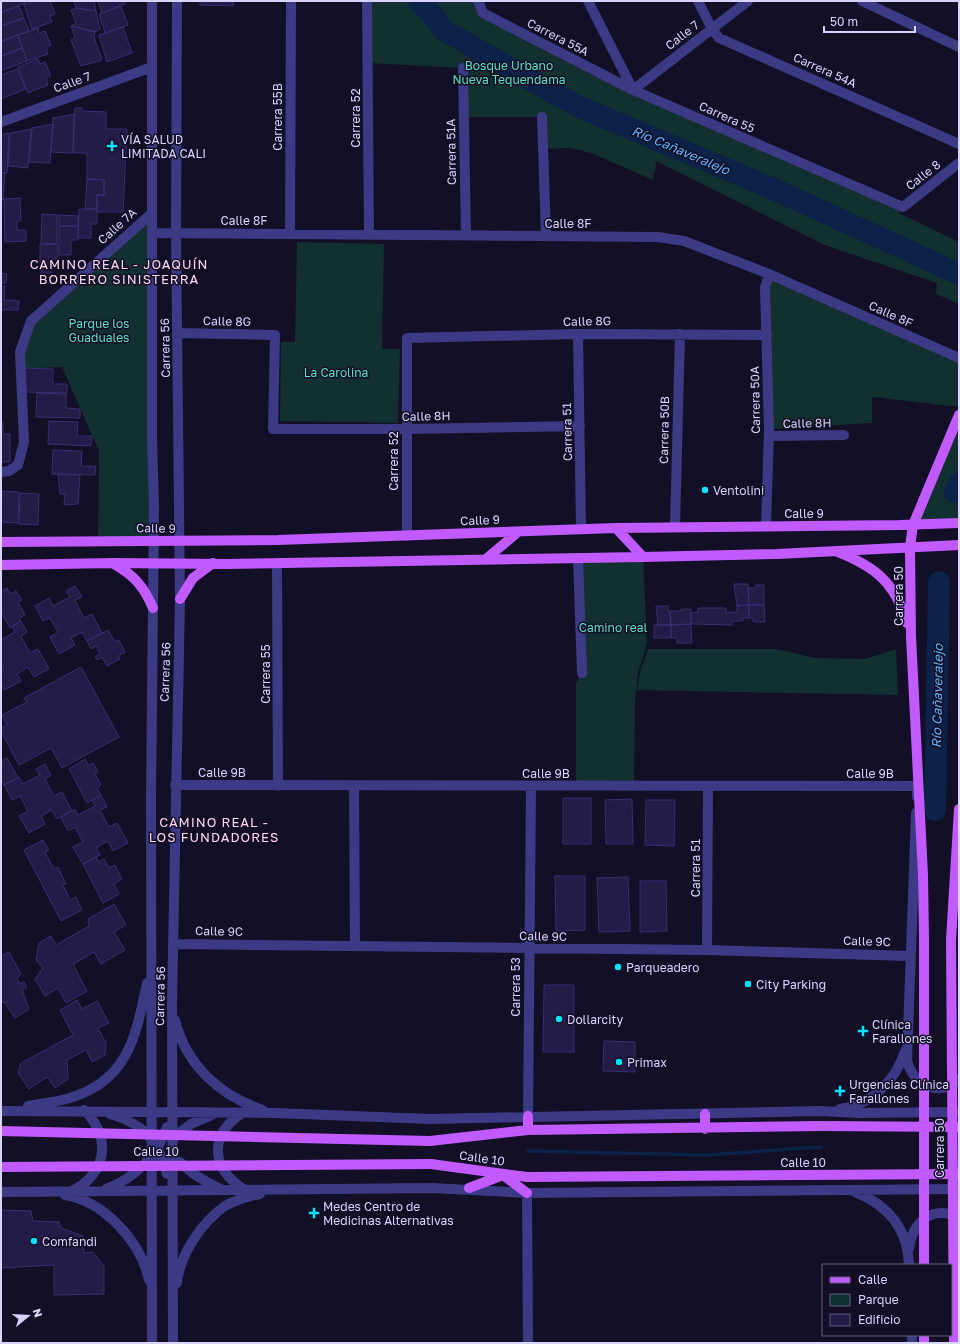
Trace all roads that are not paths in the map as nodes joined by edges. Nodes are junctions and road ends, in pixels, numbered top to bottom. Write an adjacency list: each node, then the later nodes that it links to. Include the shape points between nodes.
1 (152, 1): 12 (street, Carrera 56)
2 (177, 1): 22 (street, Carrera 56)
3 (291, 1): 23 (street, Carrera 55B)
4 (367, 1): 24 (street, Carrera 52)
5 (478, 1): 14 (street, Carrera 55A, via 483,12)
6 (588, 1): 14 (street)
7 (698, 1): 10 (street, Carrera 54A)
8 (748, 1): 10 (street, Calle 7)
9 (862, 1): 11 (street)
10 (712, 29): 14 (street, Calle 7); 17 (street, Carrera 54A, via 719,38)
11 (959, 47)
12 (152, 67): 16 (street, Calle 7); 20 (street, Carrera 56)
13 (463, 68): 25 (street, Carrera 51A)
14 (633, 90): 19 (street, Carrera 55)
15 (542, 117): 26 (street)
16 (1, 122)
17 (959, 144)
18 (959, 164): 19 (street, Calle 8)
19 (903, 208)
20 (151, 214): 21 (street, Carrera 56); 40 (street, Calle 7A, via 31,321 20,352 19,369 24,442 18,465 9,471)
21 (152, 233): 22 (street, Calle 8F); 49 (street, Carrera 56)
22 (176, 233): 23 (street, Calle 8F); 28 (street, Carrera 56)
23 (290, 234): 24 (street, Calle 8F)
24 (369, 234): 25 (street, Calle 8F)
25 (466, 235): 26 (street, Calle 8F)
26 (546, 236): 27 (street, Calle 8F, via 664,238 684,241)
27 (769, 274): 31 (street, Carrera 50A, via 765,288); 33 (street, Calle 8F)
28 (178, 333): 36 (street, Calle 8G, via 275,335); 50 (street, Carrera 56)
29 (578, 334): 30 (street, Calle 8G); 32 (street, Calle 8G); 35 (street, Carrera 51)
30 (680, 334): 31 (street, Calle 8G); 44 (street, Carrera 50B)
31 (767, 334): 39 (street, Carrera 50A)
32 (407, 338): 37 (street, Carrera 52)
33 (959, 358)
34 (959, 415): 42 (main road, Carrera 50)
35 (580, 426): 37 (street, Calle 8H); 46 (street, Carrera 51)
36 (273, 429): 37 (street, Calle 8H)
37 (406, 429): 48 (street, Carrera 52)
38 (844, 435): 39 (street, Calle 8H)
39 (769, 436): 43 (street, Carrera 50A)
40 (1, 472)
41 (959, 523): 42 (main road, Calle 9)
42 (913, 525): 43 (main road, Calle 9); 53 (main road, Carrera 50)
43 (766, 526): 44 (main road, Calle 9)
44 (675, 527): 45 (main road, Calle 9)
45 (616, 528): 46 (main road, Calle 9); 55 (main road)
46 (581, 529): 47 (main road, Calle 9)
47 (518, 532): 48 (main road, Calle 9); 57 (main road)
48 (407, 536): 50 (main road, Calle 9)
49 (154, 540): 50 (main road, Calle 9); 51 (main road, Calle 9); 59 (street, Carrera 56)
50 (179, 541): 62 (street, Carrera 56)
51 (1, 542)
52 (959, 545): 53 (main road)
53 (910, 547): 54 (main road); 66 (main road, Carrera 50)
54 (834, 551): 55 (main road); 66 (main road, via 866,564 886,581 900,602)
55 (644, 557): 56 (main road)
56 (578, 558): 57 (main road); 67 (street)
57 (486, 560): 61 (main road)
58 (113, 563): 59 (main road); 63 (main road); 65 (main road, via 138,581 147,593)
59 (154, 563): 62 (main road); 65 (street, Carrera 56)
60 (213, 563): 61 (main road); 62 (main road); 64 (main road, via 193,578)
61 (278, 563): 69 (street, Carrera 55)
62 (178, 564): 64 (street, Carrera 56)
63 (1, 565)
64 (180, 599): 68 (street, Carrera 56)
65 (153, 608): 80 (street, Carrera 56)
66 (911, 637): 72 (main road, Carrera 50)
67 (582, 673)
68 (175, 785): 69 (street, Calle 9B); 75 (street, Carrera 56)
69 (278, 786): 70 (street, Calle 9B)
70 (354, 786): 71 (street, Calle 9B); 76 (street)
71 (531, 786): 73 (street, Calle 9B); 77 (street, Carrera 53)
72 (917, 786): 73 (street, Calle 9B); 79 (street, Carrera 50); 120 (main road, Carrera 50, bridge, via 924,939)
73 (708, 787): 78 (street, Carrera 51)
74 (959, 809): 126 (main road, Carrera 50, bridge, via 951,940)
75 (174, 944): 76 (street, Calle 9C); 81 (street, Carrera 56)
76 (355, 946): 77 (street, Calle 9C)
77 (528, 949): 78 (street, Calle 9C); 95 (street, Carrera 53)
78 (707, 950): 79 (street, Calle 9C)
79 (910, 956): 82 (street, Carrera 50)
80 (152, 964): 85 (street, via 136,1035 128,1052 113,1071 100,1083 75,1096); 88 (street, Carrera 56)
81 (172, 1002): 89 (street, Carrera 56); 93 (street, via 180,1036 191,1057 205,1075 232,1097)
82 (908, 1037): 83 (street, via 909,1067 916,1080 936,1088 950,1086); 87 (street, via 899,1066 882,1089 855,1105)
83 (959, 1080)
84 (84, 1110): 85 (street); 86 (street); 110 (street, via 98,1128 102,1149 101,1160 93,1175 82,1186)
85 (4, 1111)
86 (101, 1111): 88 (street); 100 (street, via 132,1123)
87 (819, 1111): 90 (street); 94 (street)
88 (152, 1112): 89 (street); 100 (street, Carrera 56); 101 (street)
89 (172, 1112): 91 (street); 101 (street, Carrera 56)
90 (959, 1112)
91 (223, 1113): 92 (street); 101 (street, via 191,1124)
92 (242, 1113): 93 (street); 107 (street, via 231,1120 222,1131 218,1144 218,1158 223,1171 232,1182)
93 (274, 1113): 95 (street, via 430,1119)
94 (705, 1114): 95 (street); 97 (main road)
95 (528, 1116): 98 (main road)
96 (959, 1127): 97 (main road, Calle 10, via 820,1126)
97 (705, 1129): 98 (main road, Calle 10)
98 (528, 1130): 99 (main road, Calle 10, bridge, via 430,1141)
99 (1, 1131)
100 (152, 1138): 101 (street, Carrera 56)
101 (164, 1148): 111 (street, Carrera 56); 112 (street, Carrera 56); 113 (street, via 189,1171); 116 (street, via 132,1176)
102 (1, 1166): 103 (main road, Calle 10, bridge, via 430,1164)
103 (503, 1174): 104 (main road, Calle 10, via 535,1177); 105 (main road); 117 (main road)
104 (959, 1174)
105 (469, 1188): 108 (street); 117 (street)
106 (959, 1189): 109 (street)
107 (246, 1190): 108 (street); 113 (street)
108 (275, 1190): 122 (street, via 249,1196 227,1205 209,1220 183,1257 177,1279)
109 (840, 1190): 117 (street, via 706,1193); 119 (street, via 868,1197 887,1210 902,1230)
110 (72, 1191): 115 (street); 116 (street)
111 (151, 1191): 112 (street); 116 (street); 121 (street, Carrera 56)
112 (172, 1191): 113 (street); 122 (street, Carrera 56)
113 (224, 1191)
114 (1, 1192): 115 (street)
115 (49, 1192): 121 (street, via 71,1196 92,1205 112,1219 128,1236 140,1256 148,1278)
116 (100, 1192)
117 (527, 1192): 125 (street)
118 (959, 1218): 119 (street, via 943,1213 922,1220 913,1232)
119 (909, 1260)
120 (924, 1264)
121 (152, 1301): 123 (street, Carrera 56)
122 (173, 1316): 124 (street, Carrera 56)
123 (152, 1343)
124 (173, 1343)
125 (528, 1343)
126 (954, 1343)

